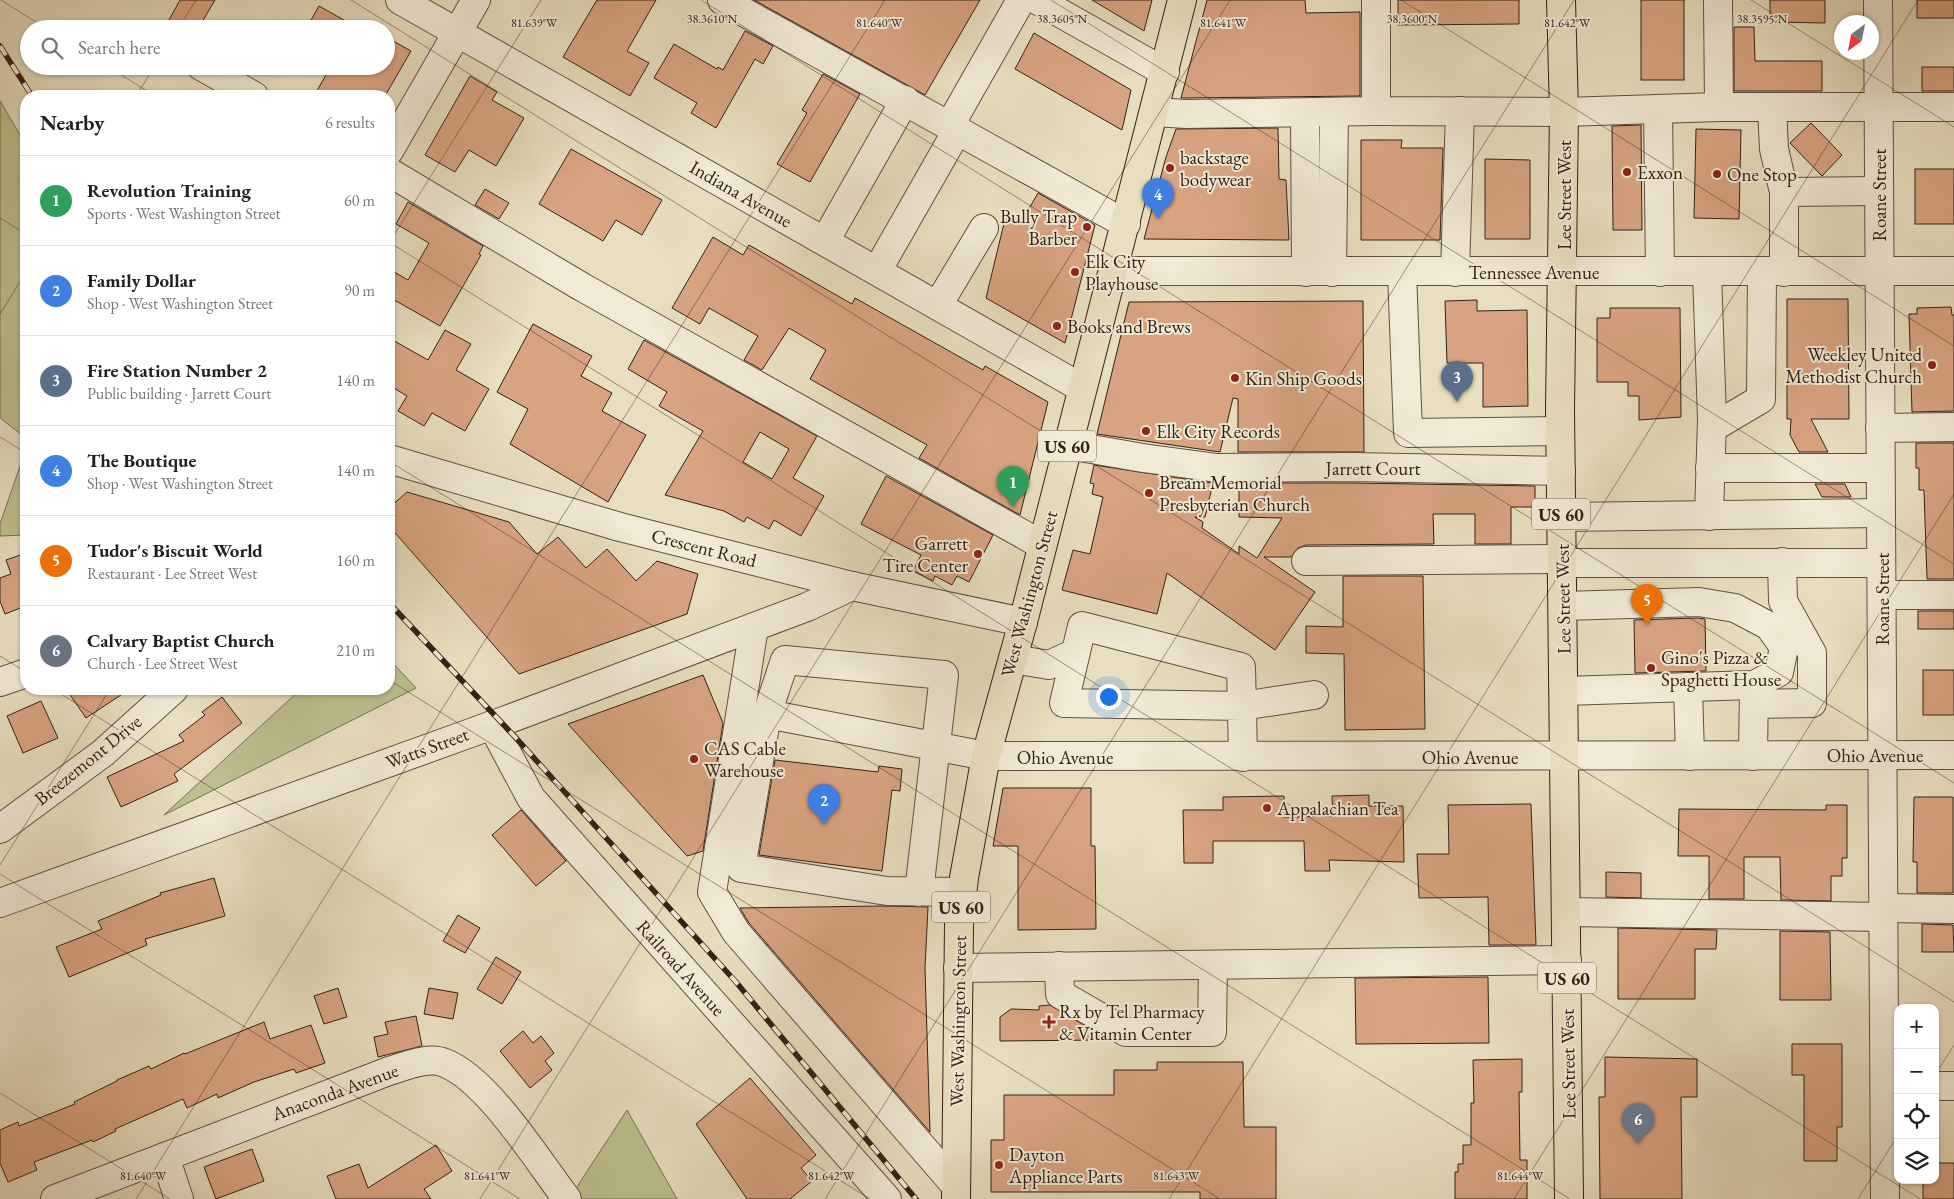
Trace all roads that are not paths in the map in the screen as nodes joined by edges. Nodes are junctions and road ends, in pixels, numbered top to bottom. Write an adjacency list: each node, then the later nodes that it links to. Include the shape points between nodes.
1 (400, 0): 11 (street, Indiana Avenue)
2 (476, 0): 11 (street)
3 (722, 0): 15 (street)
4 (1021, 0): 27 (street)
5 (1037, 0): 12 (street)
6 (1182, 0): 12 (main road, West Washington Street / US 60)
7 (1376, 0): 21 (street)
8 (1561, 0): 26 (main road, Lee Street West / US 60)
9 (1718, 0): 16 (street)
10 (1878, 0): 18 (street, Roane Street)
11 (457, 32): 28 (street); 34 (street, Indiana Avenue)
12 (1165, 72): 23 (main road, West Washington Street / US 60)
13 (217, 75): 14 (street)
14 (243, 90)
15 (905, 100): 27 (street); 34 (street)
16 (1718, 106): 17 (street); 20 (street)
17 (1772, 107): 18 (street); 31 (street, via 1774,149)
18 (1879, 107): 19 (street); 30 (street, Roane Street)
19 (1954, 107)
20 (1658, 109): 26 (street); 42 (street)
21 (1376, 111): 22 (street); 25 (street)
22 (1460, 111): 26 (street); 40 (street)
23 (1155, 112): 24 (street); 32 (main road, West Washington Street / US 60)
24 (1305, 112): 25 (street); 38 (street)
25 (1334, 112): 38 (street)
26 (1564, 112): 41 (main road, Lee Street West / US 60)
27 (954, 127): 32 (street); 35 (street)
28 (395, 141)
29 (395, 176): 60 (street, via 582,288)
30 (1879, 191): 31 (street); 45 (street, Roane Street)
31 (1784, 192): 44 (street)
32 (1126, 224): 36 (main road, West Washington Street / US 60)
33 (984, 228): 46 (street)
34 (825, 241): 35 (street, Indiana Avenue)
35 (877, 271): 46 (street, Indiana Avenue)
36 (1114, 271): 38 (street, Tennessee Avenue); 47 (main road, West Washington Street / US 60)
37 (1954, 271): 45 (street, Tennessee Avenue)
38 (1319, 272): 39 (street, Tennessee Avenue)
39 (1402, 272): 40 (street, Tennessee Avenue); 51 (street, via 1408,433)
40 (1455, 272): 41 (street, Tennessee Avenue)
41 (1563, 272): 42 (street, Tennessee Avenue); 51 (main road, Lee Street West / US 60)
42 (1660, 272): 43 (street, Tennessee Avenue)
43 (1707, 272): 44 (street, Tennessee Avenue); 49 (street)
44 (1773, 272): 45 (street, Tennessee Avenue); 49 (street, via 1760,399)
45 (1879, 272): 50 (street, Roane Street)
46 (938, 305): 47 (street, Indiana Avenue)
47 (1082, 388): 52 (main road, West Washington Street / US 60)
48 (1954, 427): 50 (street)
49 (1712, 428): 54 (street)
50 (1880, 428): 55 (street, Roane Street)
51 (1560, 431): 56 (main road, Lee Street West / US 60)
52 (1068, 445): 56 (street, Jarrett Court, via 1217,468); 60 (main road, West Washington Street / US 60)
53 (395, 461): 65 (street, Crescent Road, via 620,527)
54 (1710, 468): 55 (street); 58 (street)
55 (1880, 468): 57 (street, Roane Street)
56 (1561, 471): 59 (main road, Lee Street West / US 60)
57 (1881, 513): 58 (street); 64 (street, Roane Street)
58 (1709, 516): 59 (street)
59 (1561, 517): 62 (main road, Lee Street West / US 60)
60 (1042, 545): 69 (main road, West Washington Street / US 60)
61 (1306, 561): 62 (street)
62 (1562, 561): 63 (street); 68 (main road, Lee Street West / US 60)
63 (1782, 562): 64 (street); 80 (street, via 1783,601 1812,653 1812,703)
64 (1881, 562): 66 (street, Roane Street)
65 (852, 586): 69 (street, Crescent Road); 70 (street, Watts Street)
66 (1882, 595): 67 (street); 85 (street, Roane Street)
67 (1954, 595)
68 (1563, 606): 77 (main road, Lee Street West / US 60); 80 (street, via 1699,602 1735,608 1769,626 1784,647 1779,672)
69 (1023, 622): 72 (main road, West Washington Street / US 60)
70 (759, 625): 73 (street); 83 (street, Watts Street); 107 (street, via 712,892 736,932)
71 (1075, 653): 72 (street, via 1049,665); 81 (street, via 1064,703); 81 (street, via 1082,626 1242,667)
72 (1013, 659): 87 (main road, West Washington Street / US 60)
73 (785, 660): 82 (street); 84 (street, via 944,675)
74 (20, 675): 75 (street)
75 (0, 682)
76 (1688, 687): 77 (street); 80 (street); 88 (street)
77 (1564, 691): 91 (main road, Lee Street West / US 60)
78 (167, 695): 92 (street, Breezemont Drive, via 103,753)
79 (1314, 695): 81 (street)
80 (1754, 695): 89 (street)
81 (1242, 706): 90 (street)
82 (767, 714): 84 (street, Ohio Avenue); 93 (street, via 741,868 887,891)
83 (492, 725): 95 (street, Watts Street); 111 (street, Railroad Avenue, via 531,798)
84 (936, 746): 87 (street, Ohio Avenue); 93 (street)
85 (1883, 755): 86 (street, Ohio Avenue); 89 (street, Ohio Avenue); 98 (street, Roane Street)
86 (1954, 755)
87 (986, 756): 90 (street, Ohio Avenue); 94 (main road, West Washington Street / US 60)
88 (1690, 756): 89 (street, Ohio Avenue); 91 (street, Ohio Avenue)
89 (1754, 756)
90 (1243, 757): 91 (street, Ohio Avenue)
91 (1565, 757): 97 (main road, Lee Street West / US 60)
92 (0, 829)
93 (919, 892): 94 (street)
94 (962, 892): 102 (main road, West Washington Street / US 60)
95 (0, 903)
96 (1954, 909): 98 (street)
97 (1566, 912): 98 (street); 99 (main road, Lee Street West / US 60)
98 (1884, 912): 103 (street, Roane Street)
99 (1567, 960): 100 (street); 112 (main road, Lee Street West / US 60)
100 (1213, 964): 101 (street); 101 (street, via 1212,1032 1126,1032 1060,994)
101 (1059, 966): 102 (street)
102 (958, 968): 107 (main road, West Washington Street / US 60)
103 (1891, 1086): 113 (street, Roane Street)
104 (1939, 1086): 105 (street)
105 (1954, 1086)
106 (165, 1157): 108 (street, Anaconda Avenue); 109 (street); 110 (street, Anaconda Avenue, via 389,1070 421,1062 444,1062 466,1075 490,1098)
107 (956, 1193)
108 (55, 1199)
109 (179, 1199)
110 (567, 1199)
111 (887, 1199)
112 (1569, 1199)
113 (1885, 1199)

